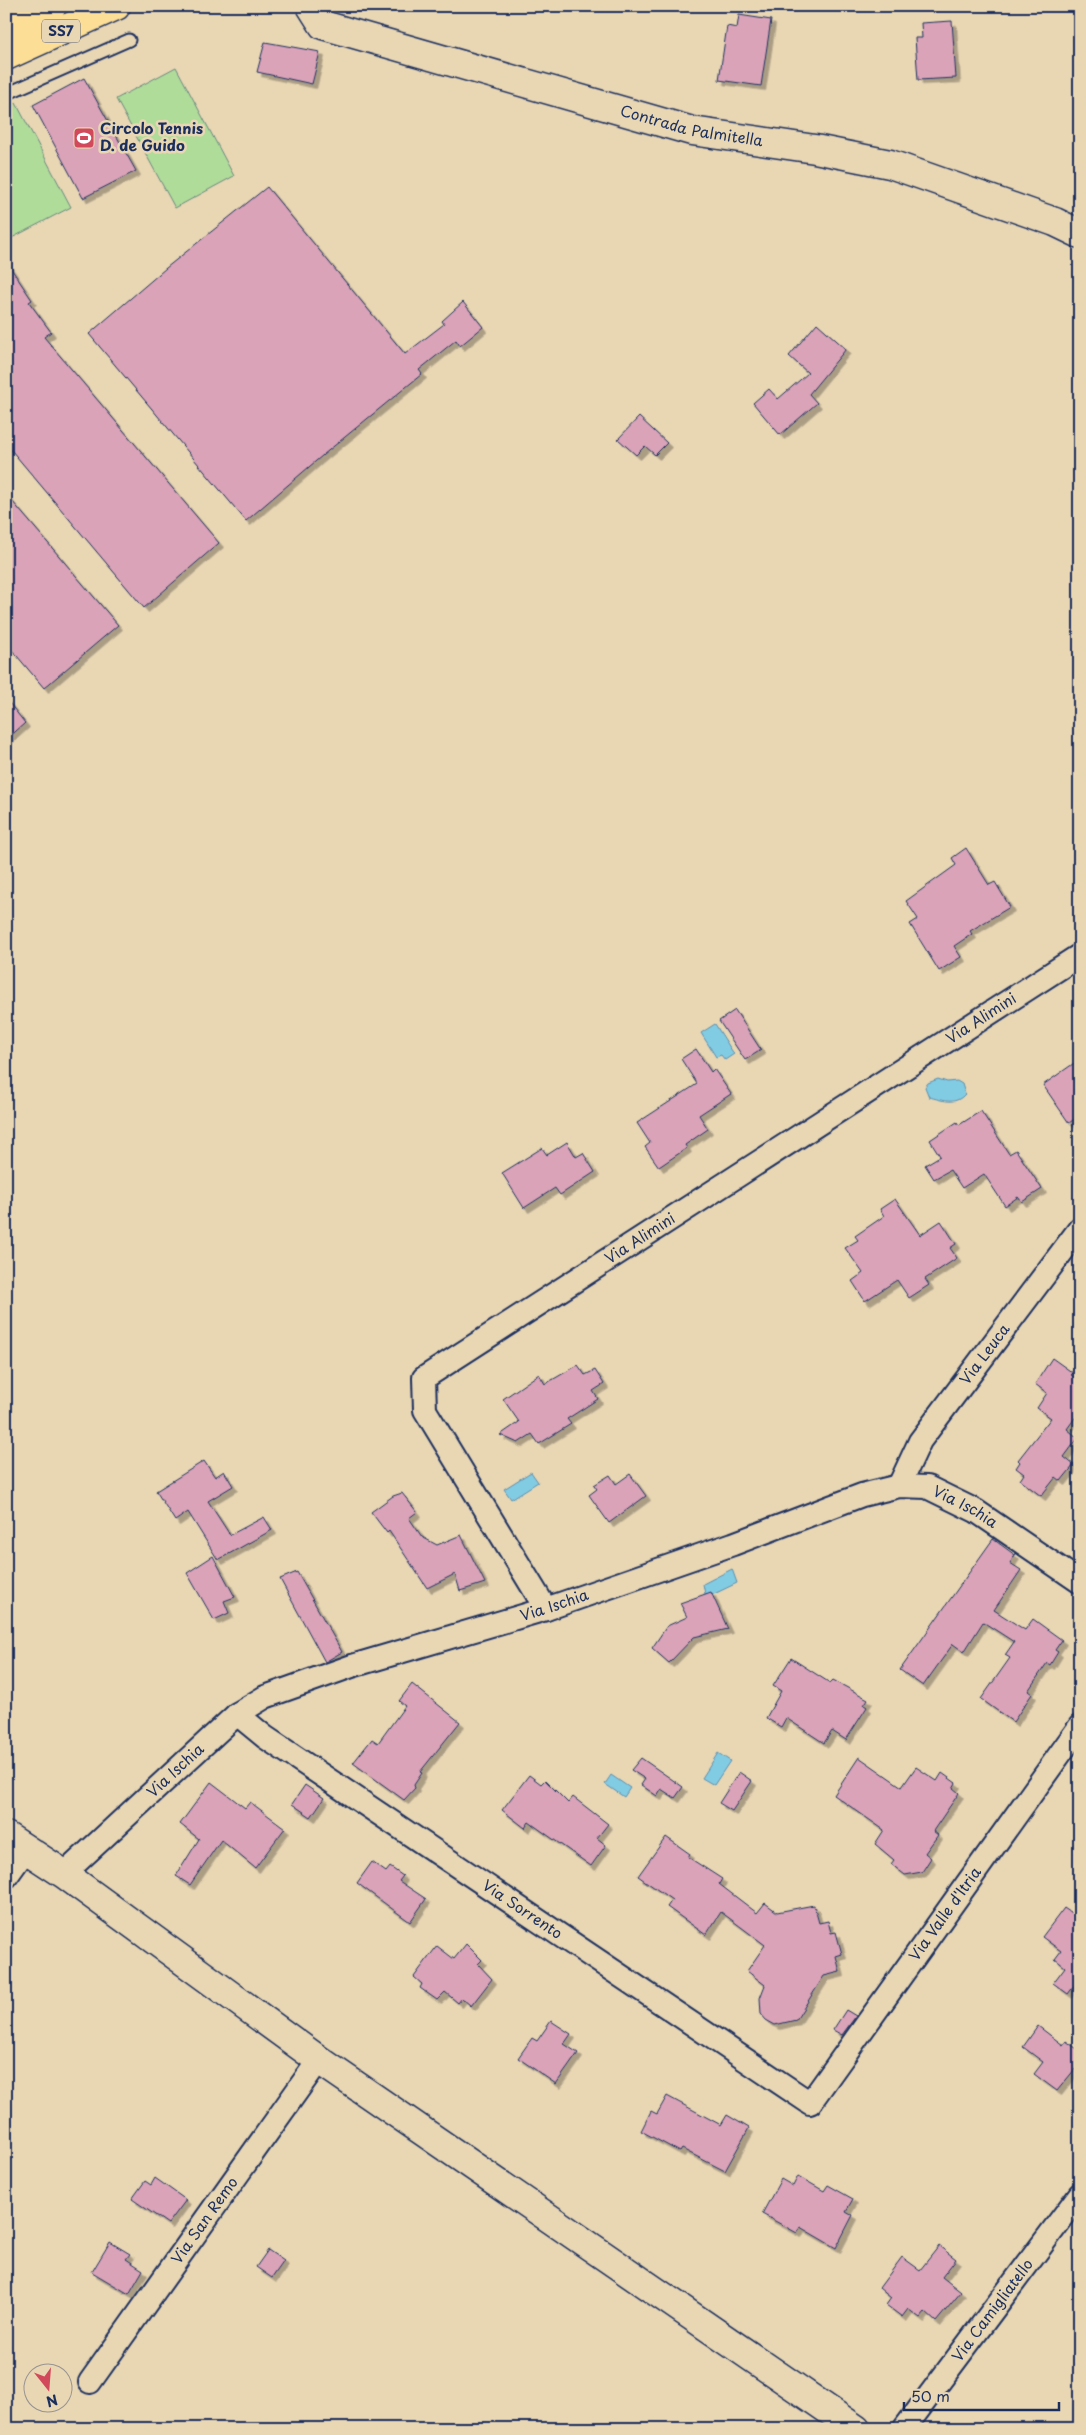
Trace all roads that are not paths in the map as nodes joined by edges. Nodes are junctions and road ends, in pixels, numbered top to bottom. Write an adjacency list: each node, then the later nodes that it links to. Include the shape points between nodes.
1 (52, 6): 4 (highway, SS7)
2 (116, 6): 6 (highway, SS7)
3 (311, 6): 8 (main road, Contrada Palmitella, via 323,25 692,131 890,164 1055,222)
4 (6, 27)
5 (129, 40): 7 (lane)
6 (6, 56)
7 (6, 94)
8 (1080, 234)
9 (1080, 956): 13 (street, Via Alimini, via 424,1378 425,1410)
10 (1080, 1228): 11 (street, Via Leuca, via 920,1441)
11 (899, 1486): 12 (street, Via Ischia, via 927,1487 976,1511); 13 (street, Via Ischia, via 862,1495)
12 (1080, 1582)
13 (546, 1609): 14 (street, Via Ischia, via 352,1666 265,1697)
14 (237, 1714): 17 (street, Via Ischia); 20 (street, Via Sorrento, via 264,1737)
15 (1080, 1726): 20 (street, Via Valle d'Itria)
16 (16, 1842): 17 (main road); 18 (street)
17 (64, 1874): 19 (main road)
18 (6, 1877)
19 (319, 2060): 22 (street, Via San Remo); 23 (main road)
20 (810, 2103)
21 (1080, 2194): 24 (street, Via Camigliatello)
22 (90, 2382)
23 (856, 2429)
24 (904, 2429)

